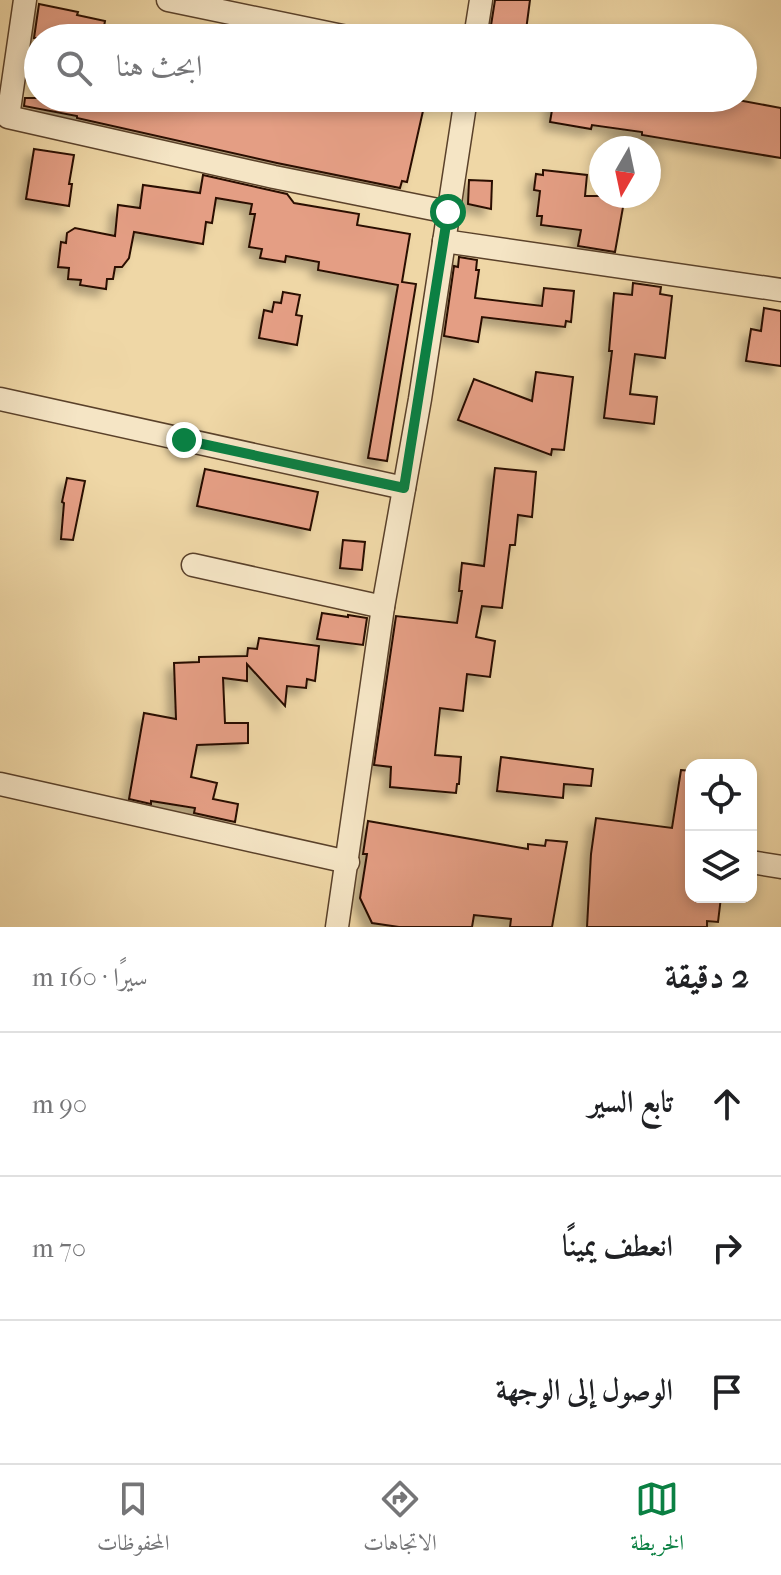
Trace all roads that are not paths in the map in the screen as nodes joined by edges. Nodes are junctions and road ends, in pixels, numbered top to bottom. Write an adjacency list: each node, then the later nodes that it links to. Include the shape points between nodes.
1 (25, 0): 7 (street, via 8,117)
2 (168, 0): 4 (street)
3 (481, 0): 5 (street)
4 (284, 24)
5 (477, 24)
6 (464, 112): 7 (street)
7 (448, 212): 8 (street)
8 (444, 241): 9 (street); 11 (street)
9 (781, 290)
10 (0, 399): 11 (street)
11 (404, 488): 13 (street)
12 (193, 565): 13 (street)
13 (383, 607): 15 (street)
14 (0, 784): 15 (street)
15 (348, 862): 18 (street)
16 (757, 863): 17 (street)
17 (781, 867)
18 (337, 927)

